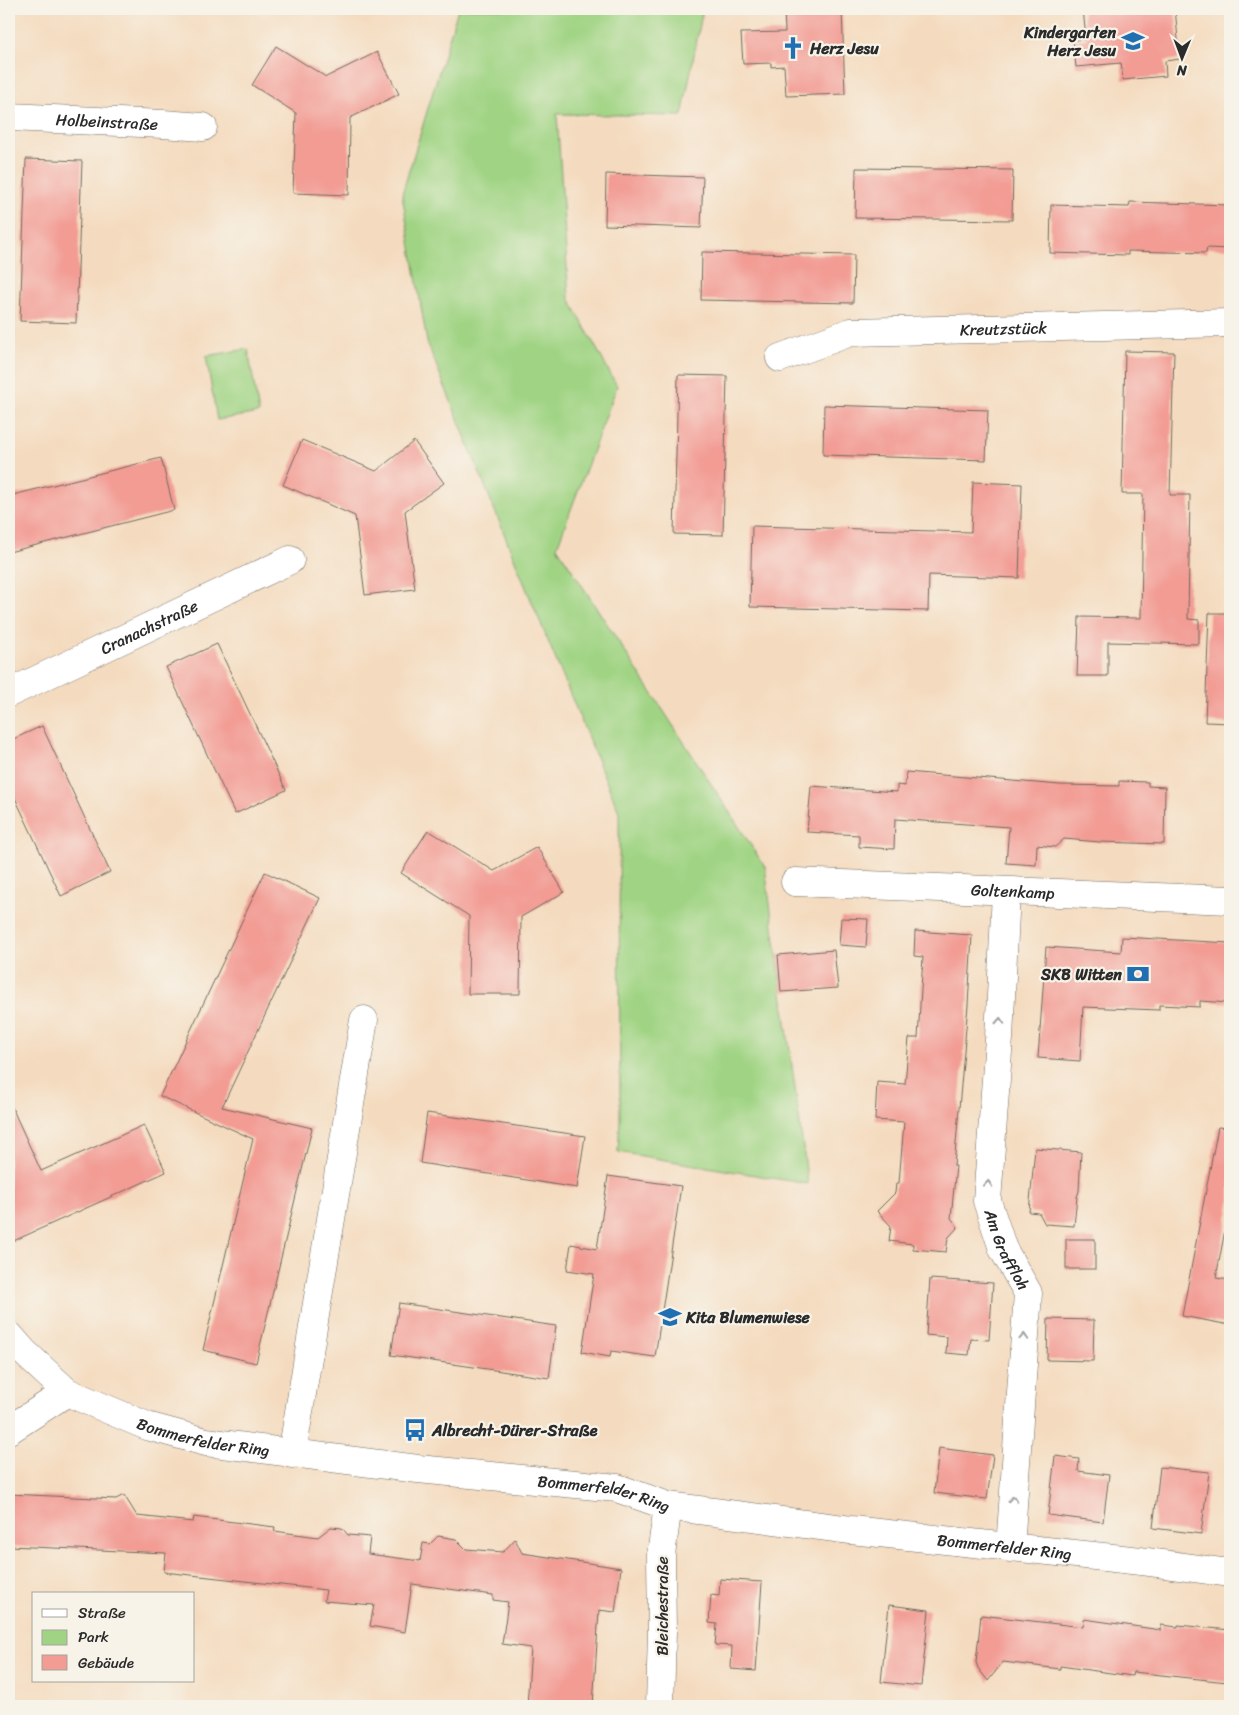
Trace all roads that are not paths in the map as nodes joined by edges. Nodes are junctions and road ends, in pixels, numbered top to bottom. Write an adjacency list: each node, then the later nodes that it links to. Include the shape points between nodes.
1 (9, 117): 2 (street, Holbeinstraße)
2 (203, 127)
3 (1230, 323): 4 (street, Kreutzstück, via 851,332)
4 (780, 358)
5 (290, 560): 6 (street, Cranachstraße)
6 (9, 693)
7 (795, 882): 8 (street, Goltenkamp)
8 (1006, 892): 9 (street, Goltenkamp); 16 (street, Am Graffloh, one-way to 8, via 1028,1293 1003,1249 987,1201)
9 (1230, 900)
10 (364, 1020): 14 (street)
11 (9, 1334): 12 (street, Bommerfelder Ring)
12 (67, 1392): 13 (street); 14 (street, Bommerfelder Ring, via 172,1434)
13 (9, 1430)
14 (292, 1454): 15 (street, Bommerfelder Ring, via 617,1488)
15 (668, 1506): 16 (street, Bommerfelder Ring); 18 (street, Bleichestraße, via 661,1555)
16 (1010, 1548): 17 (street, Bommerfelder Ring)
17 (1230, 1573)
18 (660, 1706)

